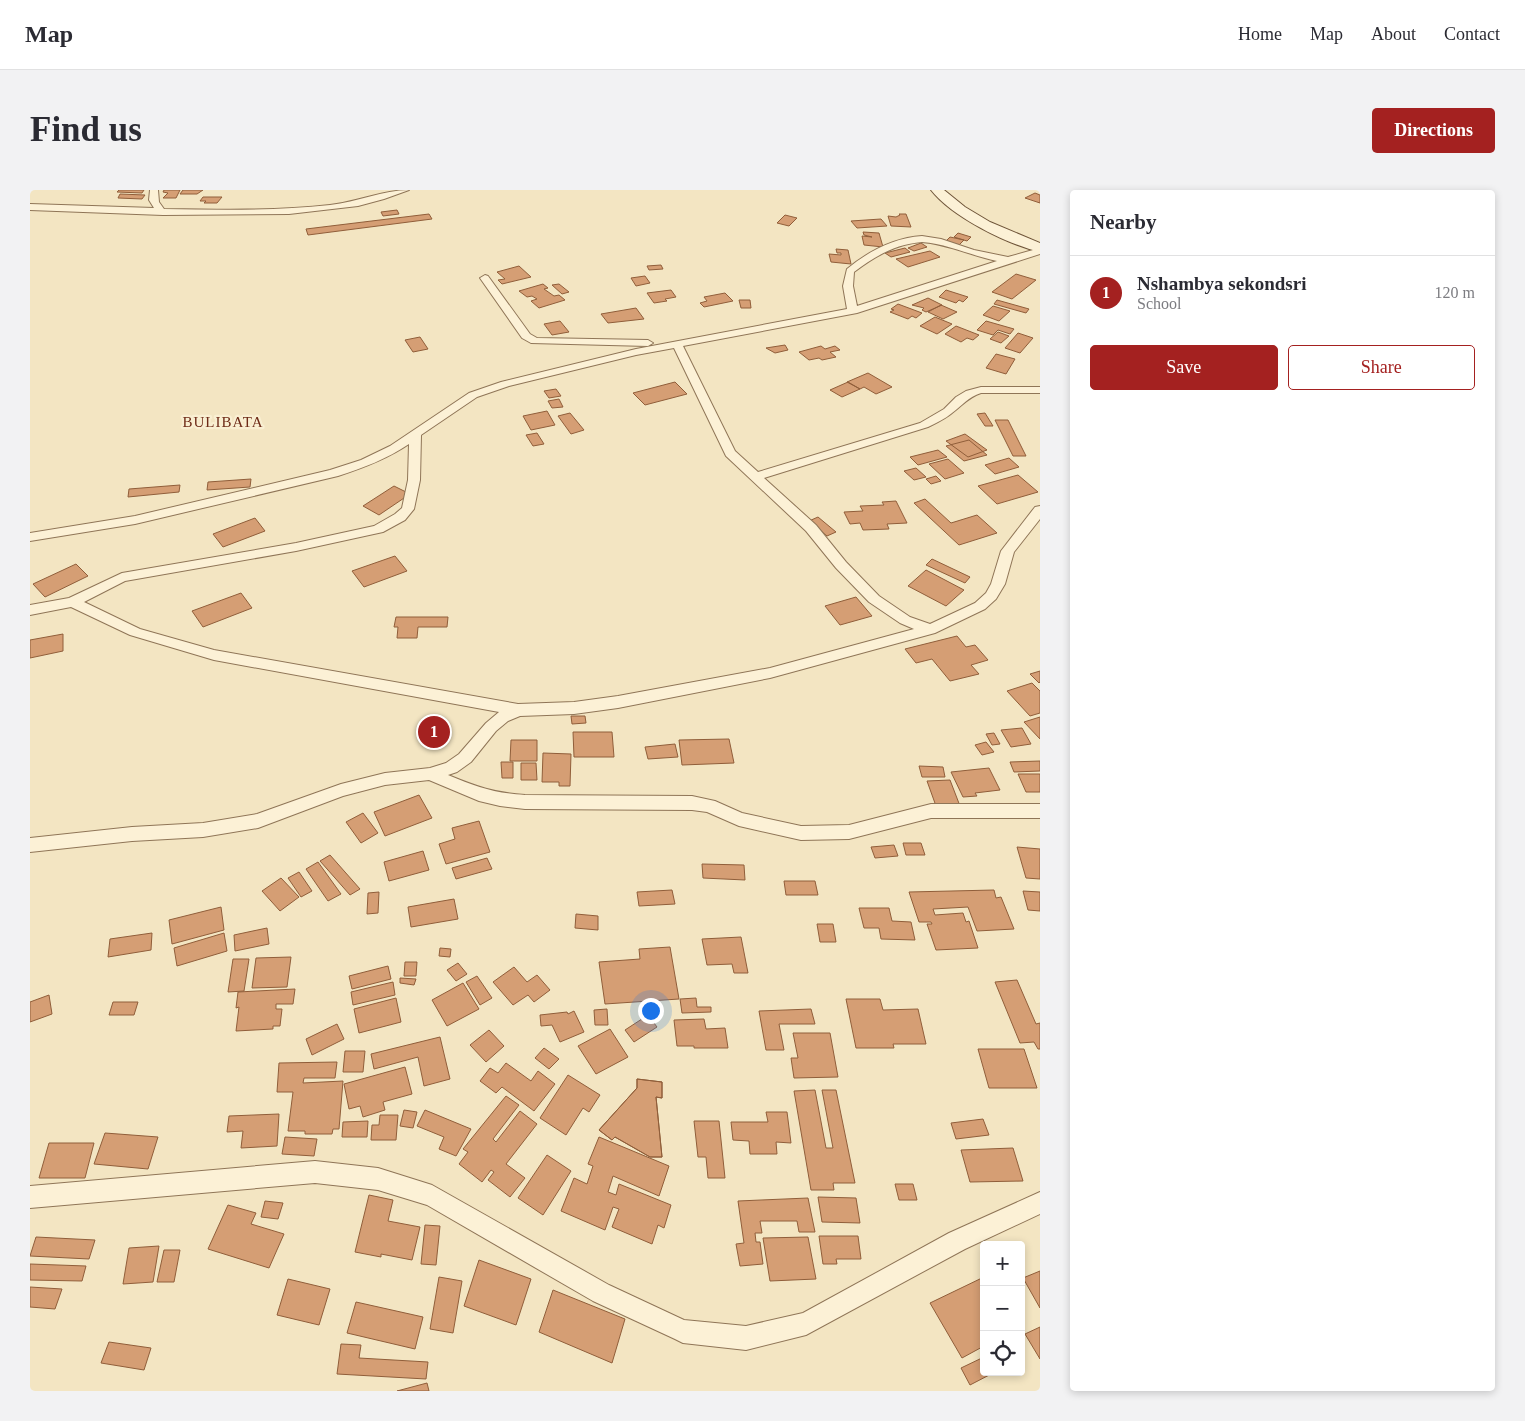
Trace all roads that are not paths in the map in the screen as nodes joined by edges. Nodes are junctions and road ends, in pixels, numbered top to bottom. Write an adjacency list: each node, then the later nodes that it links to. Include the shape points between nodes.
1 (154, 190): 5 (street, via 152,200)
2 (405, 190): 5 (street, via 339,208)
3 (937, 190): 6 (main road, via 981,224)
4 (30, 207): 5 (street)
5 (162, 212)
6 (1040, 250): 7 (street)
7 (1009, 260): 9 (street); 9 (street, via 965,251 935,240 904,241 878,251 850,271 849,301)
8 (485, 278): 10 (street, via 526,336 535,341)
9 (853, 312): 10 (street)
10 (680, 344): 12 (street, via 504,384 473,395); 13 (street, via 730,453)
11 (1040, 390): 13 (street, via 981,390 960,399 948,411 924,425)
12 (415, 434): 15 (street, via 378,458 334,473 135,520); 16 (street, via 414,480 408,509 378,529 296,547 122,577)
13 (757, 476): 18 (street, via 811,528 874,599 905,620)
14 (1040, 510): 18 (street, via 1008,551 991,596 980,606)
15 (30, 537)
16 (72, 602): 17 (street); 19 (street, via 135,632 214,655)
17 (30, 610)
18 (930, 630): 19 (street, via 770,674 609,703)
19 (518, 710): 20 (street, via 491,727 465,758 451,768)
20 (430, 774): 21 (street, via 479,795 500,800 692,803 709,806 739,819 801,833 849,832 931,810); 22 (street, via 385,779 341,790 258,821 203,830)
21 (1040, 811)
22 (30, 845)
23 (30, 1197): 24 (street, via 315,1172 378,1179 432,1196 601,1293 683,1331 746,1338 806,1324 957,1241)
24 (1040, 1203)

